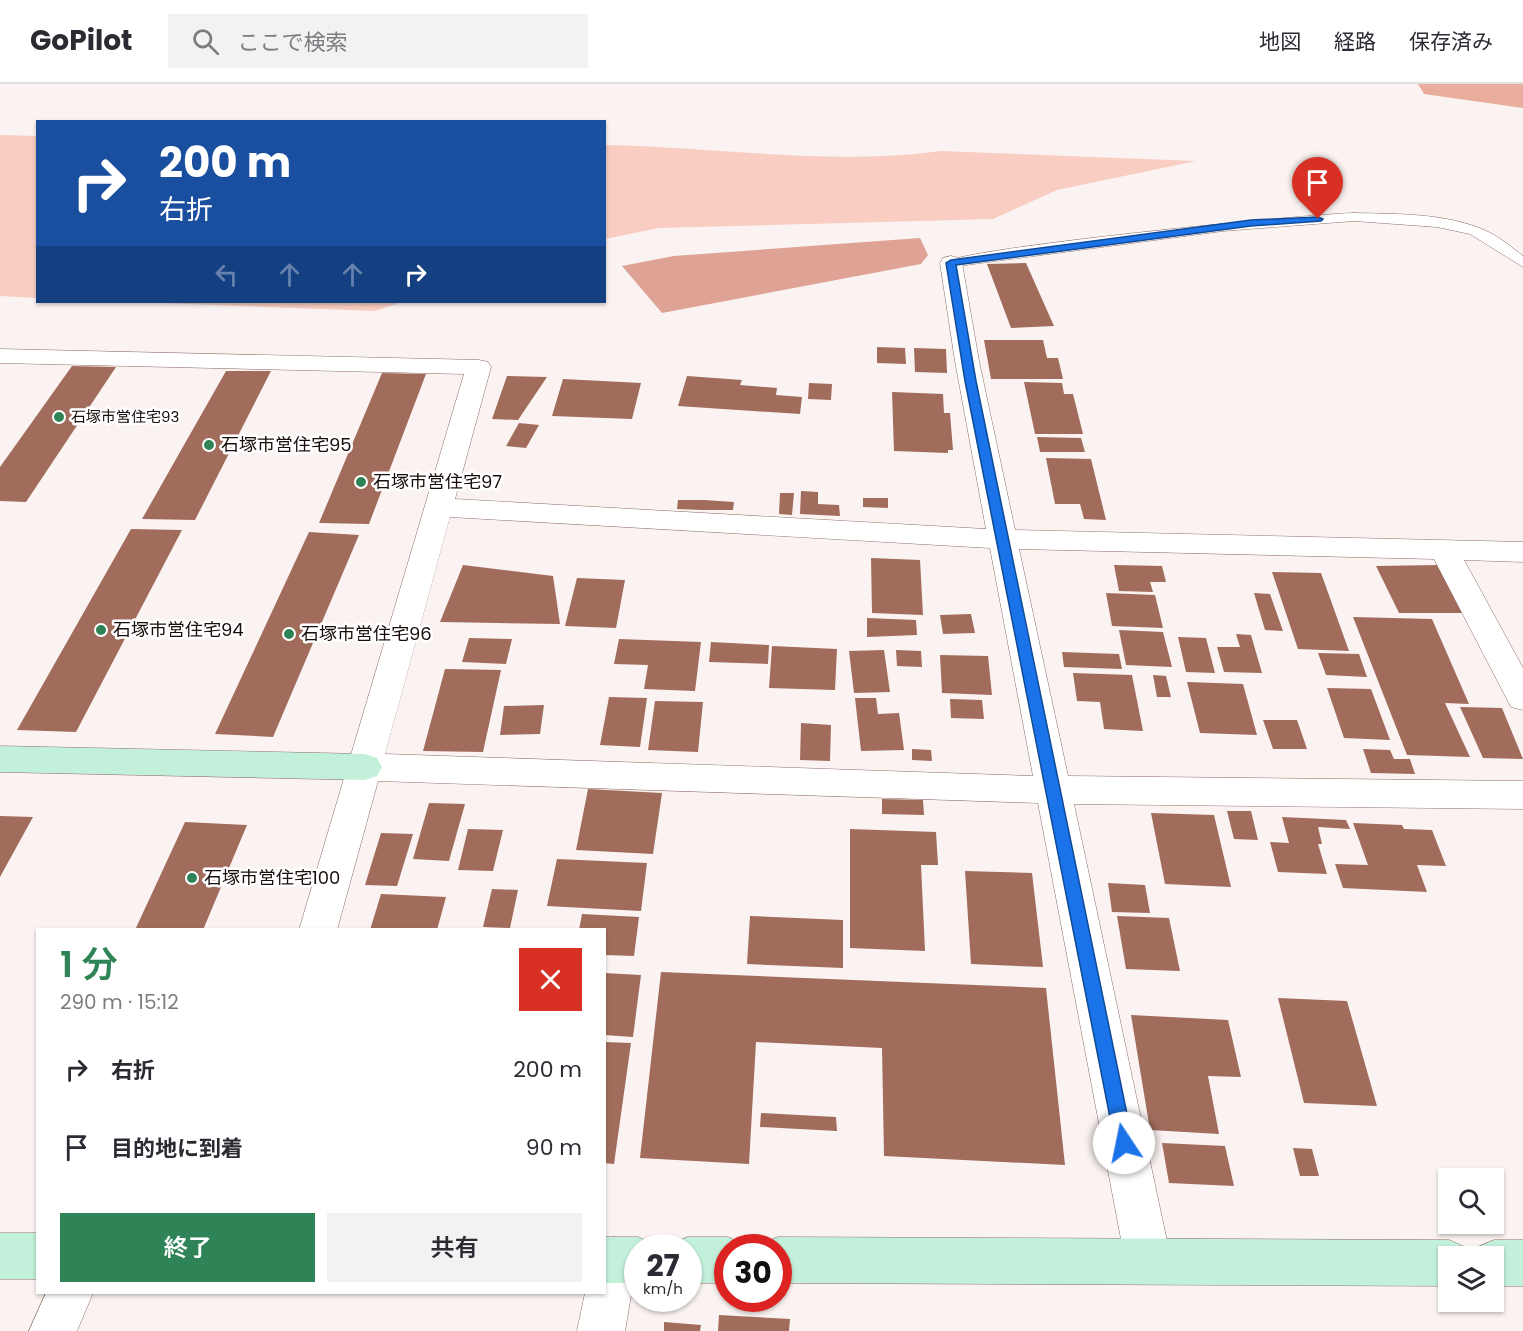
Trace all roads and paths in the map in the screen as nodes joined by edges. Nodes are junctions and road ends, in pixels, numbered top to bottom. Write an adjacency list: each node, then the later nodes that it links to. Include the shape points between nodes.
1 (951, 263): 2 (lane, via 1251,223 1340,218 1414,219 1477,231); 5 (street)
2 (1523, 263)
3 (0, 356): 4 (street, via 479,367)
4 (440, 507): 5 (street); 10 (street)
5 (1004, 539): 6 (street); 11 (street)
6 (1445, 552): 7 (street); 8 (street)
7 (1523, 552)
8 (1523, 698)
9 (0, 759): 10 (street)
10 (365, 767): 11 (street); 13 (street)
11 (1054, 790): 12 (street); 18 (street)
12 (1523, 795)
13 (319, 928)
14 (0, 1256): 15 (street)
15 (36, 1256)
16 (619, 1260): 24 (street)
17 (792, 1260): 18 (street)
18 (1148, 1260): 19 (street)
19 (1438, 1263)
20 (1504, 1263): 21 (street)
21 (1523, 1263)
22 (70, 1294): 23 (street)
23 (52, 1331)
24 (601, 1331)

